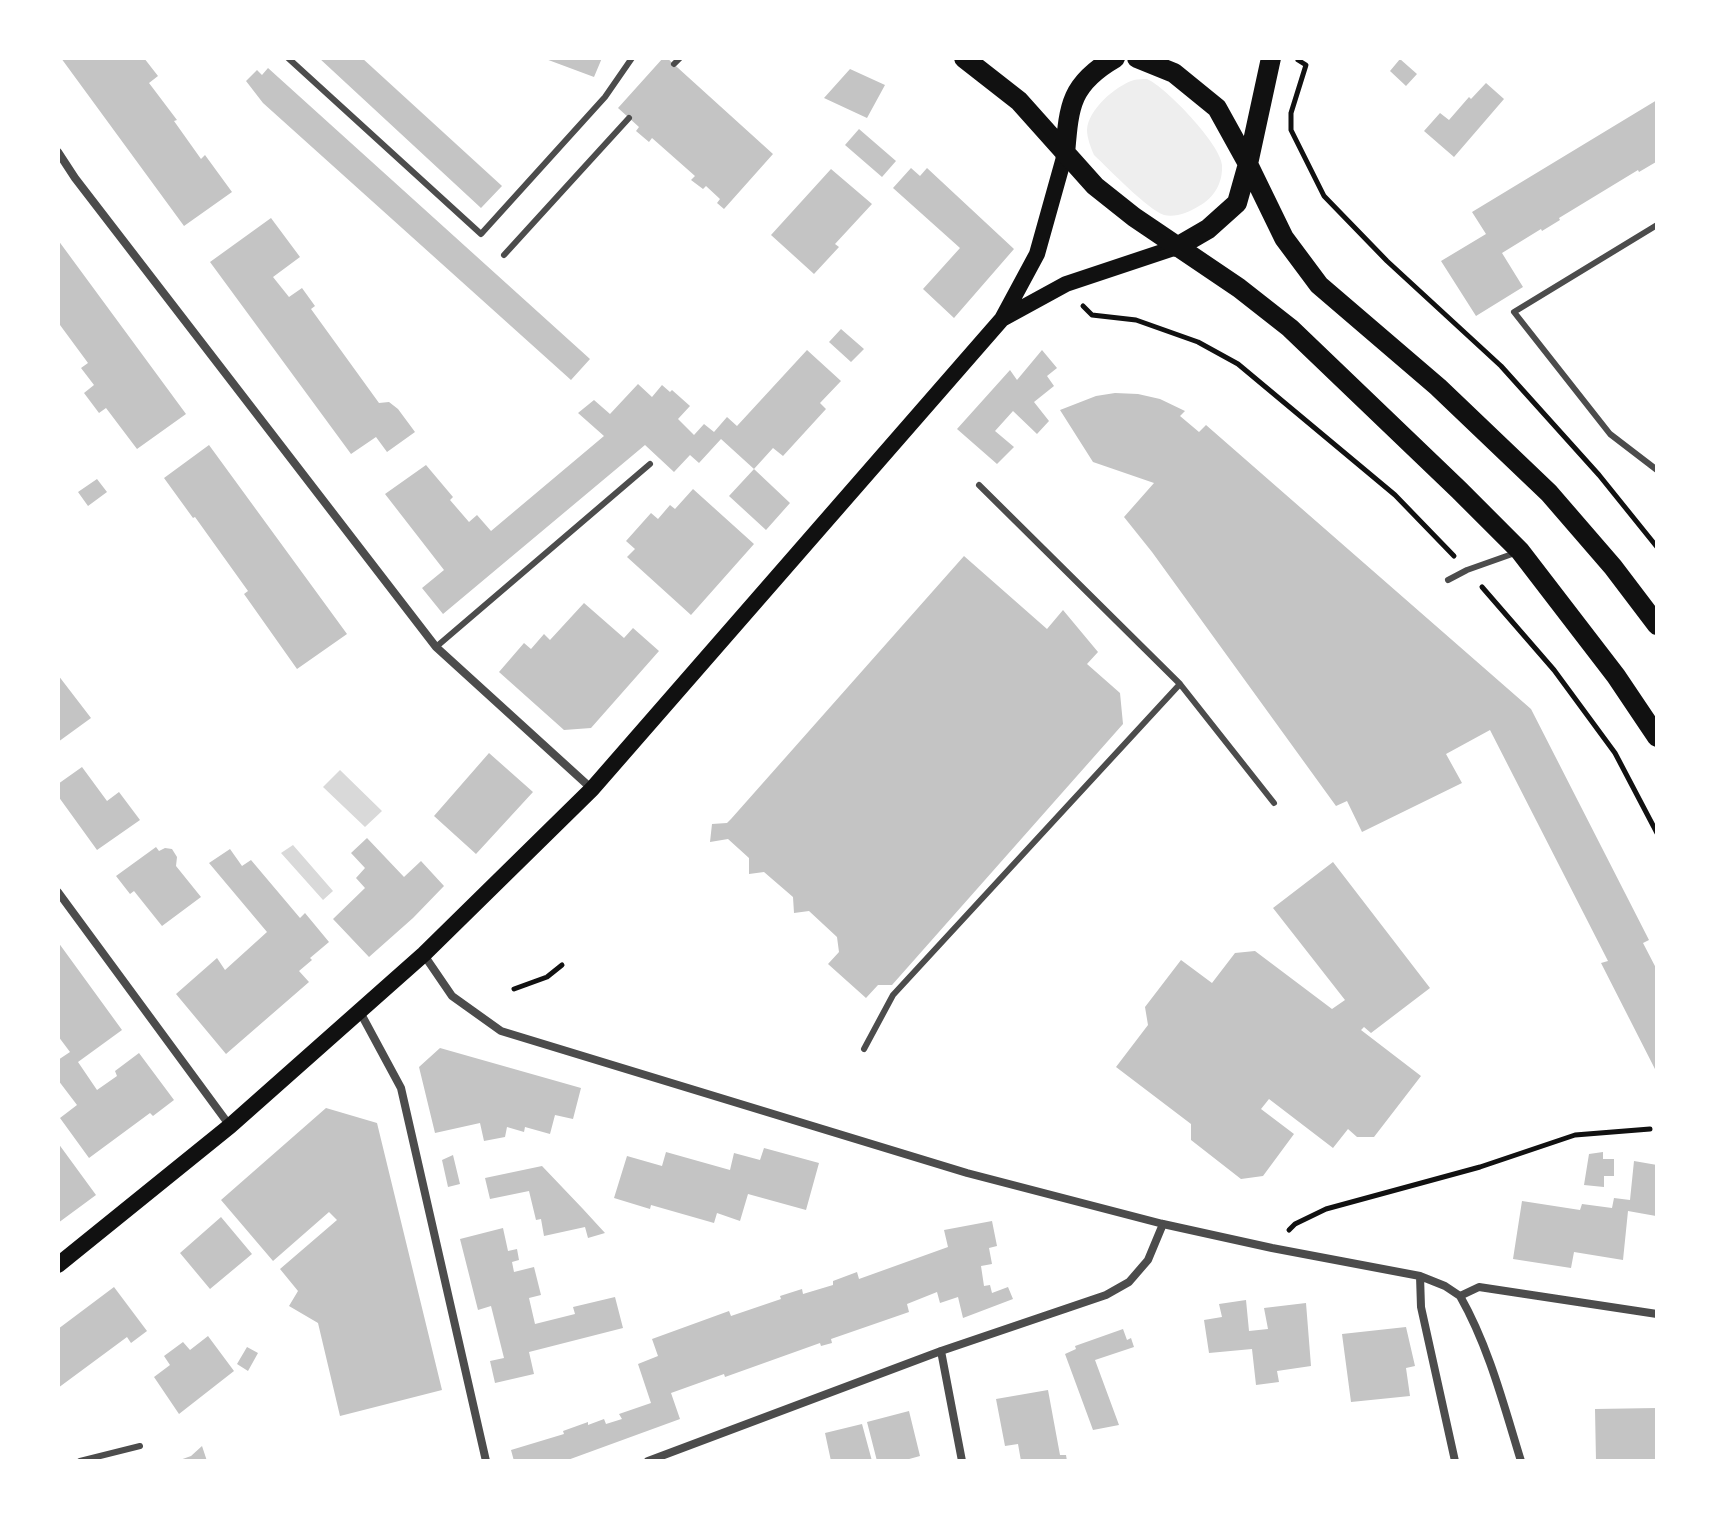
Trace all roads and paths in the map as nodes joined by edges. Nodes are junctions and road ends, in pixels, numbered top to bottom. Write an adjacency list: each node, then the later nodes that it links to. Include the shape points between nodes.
1 (288, 58): 2 (lane, via 481,234 605,97)
2 (632, 58)
3 (964, 58): 10 (main road, via 1019,101)
4 (1115, 58): 10 (main road, via 1087,77 1074,96)
5 (1137, 58): 11 (main road, via 1174,73 1217,108)
6 (1271, 58): 11 (main road)
7 (1306, 65): 20 (path, via 1291,130 1324,196 1501,366)
8 (629, 118): 14 (lane)
9 (58, 152): 25 (street)
10 (1065, 154): 13 (main road, via 1095,186); 16 (main road, via 1037,254)
11 (1248, 164): 13 (main road, via 1237,203); 24 (main road, via 1284,238 1319,285 1438,387 1549,493)
12 (1657, 225): 18 (lane, via 1514,312 1610,434)
13 (1177, 247): 16 (main road, via 1066,284); 21 (main road, via 1290,328)
14 (504, 255)
15 (1083, 306): 22 (path, via 1092,315 1136,320 1198,342 1238,364 1395,495)
16 (1002, 319): 28 (main road)
17 (650, 464): 25 (lane)
18 (1657, 470)
19 (979, 485): 26 (lane)
20 (1657, 547)
21 (1520, 551): 22 (lane); 27 (main road)
22 (1467, 570): 23 (lane); 30 (path, via 1554,670 1615,753)
23 (1448, 580)
24 (1657, 625)
25 (436, 647): 28 (street)
26 (1180, 684): 29 (lane); 36 (lane, via 893,995)
27 (1657, 737)
28 (592, 789): 32 (main road)
29 (1274, 803)
30 (1657, 833)
31 (58, 892): 37 (street)
32 (424, 954): 35 (main road); 39 (street, via 452,996 501,1031 967,1173)
33 (562, 965): 34 (path, via 547,977)
34 (514, 989)
35 (359, 1011): 37 (main road); 48 (street, via 401,1088)
36 (864, 1049)
37 (230, 1126): 41 (main road)
38 (1650, 1129): 40 (path, via 1575,1135 1326,1209 1295,1224)
39 (1163, 1224): 40 (street); 45 (street, via 1148,1260 1129,1282 1106,1295)
40 (1272, 1248): 42 (street)
41 (58, 1265)
42 (1420, 1276): 43 (street); 51 (street, via 1421,1307)
43 (1460, 1296): 44 (street, via 1479,1287); 52 (street, via 1473,1318)
44 (1657, 1314)
45 (941, 1351): 49 (street); 50 (street)
46 (140, 1446): 47 (lane)
47 (80, 1461)
48 (486, 1461)
49 (648, 1461)
50 (962, 1461)
51 (1455, 1461)
52 (1521, 1461)

